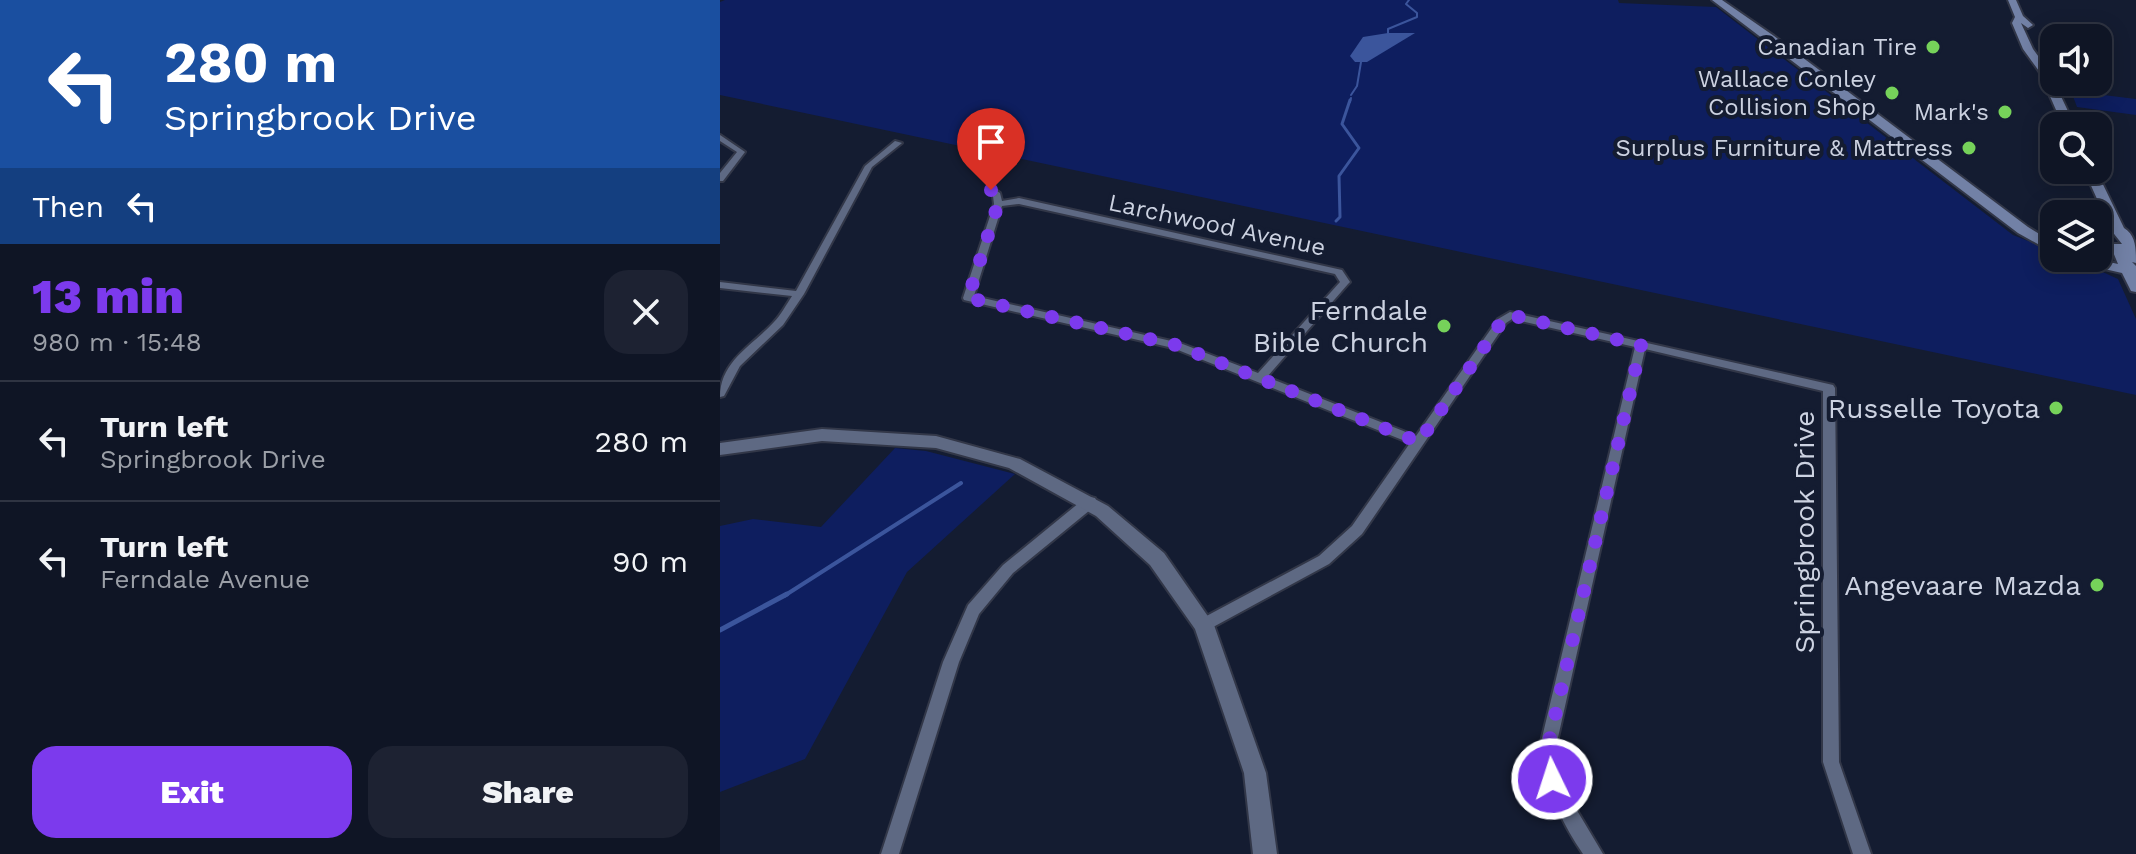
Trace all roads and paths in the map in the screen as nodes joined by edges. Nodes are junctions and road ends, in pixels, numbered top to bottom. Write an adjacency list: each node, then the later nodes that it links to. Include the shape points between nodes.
1 (1716, 0): 10 (main road)
2 (2012, 0): 3 (main road, via 2016,23)
3 (2062, 112)
4 (720, 137): 6 (street, via 741,152)
5 (898, 143): 16 (street, via 869,166)
6 (720, 179)
7 (2097, 184): 12 (main road, via 2118,230 2111,232)
8 (991, 190): 9 (street)
9 (998, 204): 18 (street, via 968,298 1176,345); 18 (street, Larchwood Avenue, via 1019,201 1339,272 1345,282)
10 (2040, 239)
11 (2112, 262): 12 (main road)
12 (2133, 266): 13 (main road); 15 (main road)
13 (2112, 267)
14 (720, 285): 16 (street)
15 (2136, 288)
16 (799, 294): 19 (street, via 779,323 736,364)
17 (1641, 345): 20 (street, Springbrook Drive, via 1510,315); 26 (street, via 1549,742 1552,779 1569,819); 27 (street, Springbrook Drive, via 1829,388 1831,762)
18 (1260, 378): 20 (street)
19 (720, 393)
20 (1419, 442): 23 (street, via 1357,530 1324,560)
21 (720, 449): 22 (street, via 822,435 936,442 1014,463)
22 (1090, 502): 23 (street, via 1157,559); 24 (street, via 1008,569 973,610 951,662)
23 (1204, 625): 25 (street, via 1255,773)
24 (890, 854)
25 (1265, 854)
26 (1594, 854)
27 (1862, 854)

